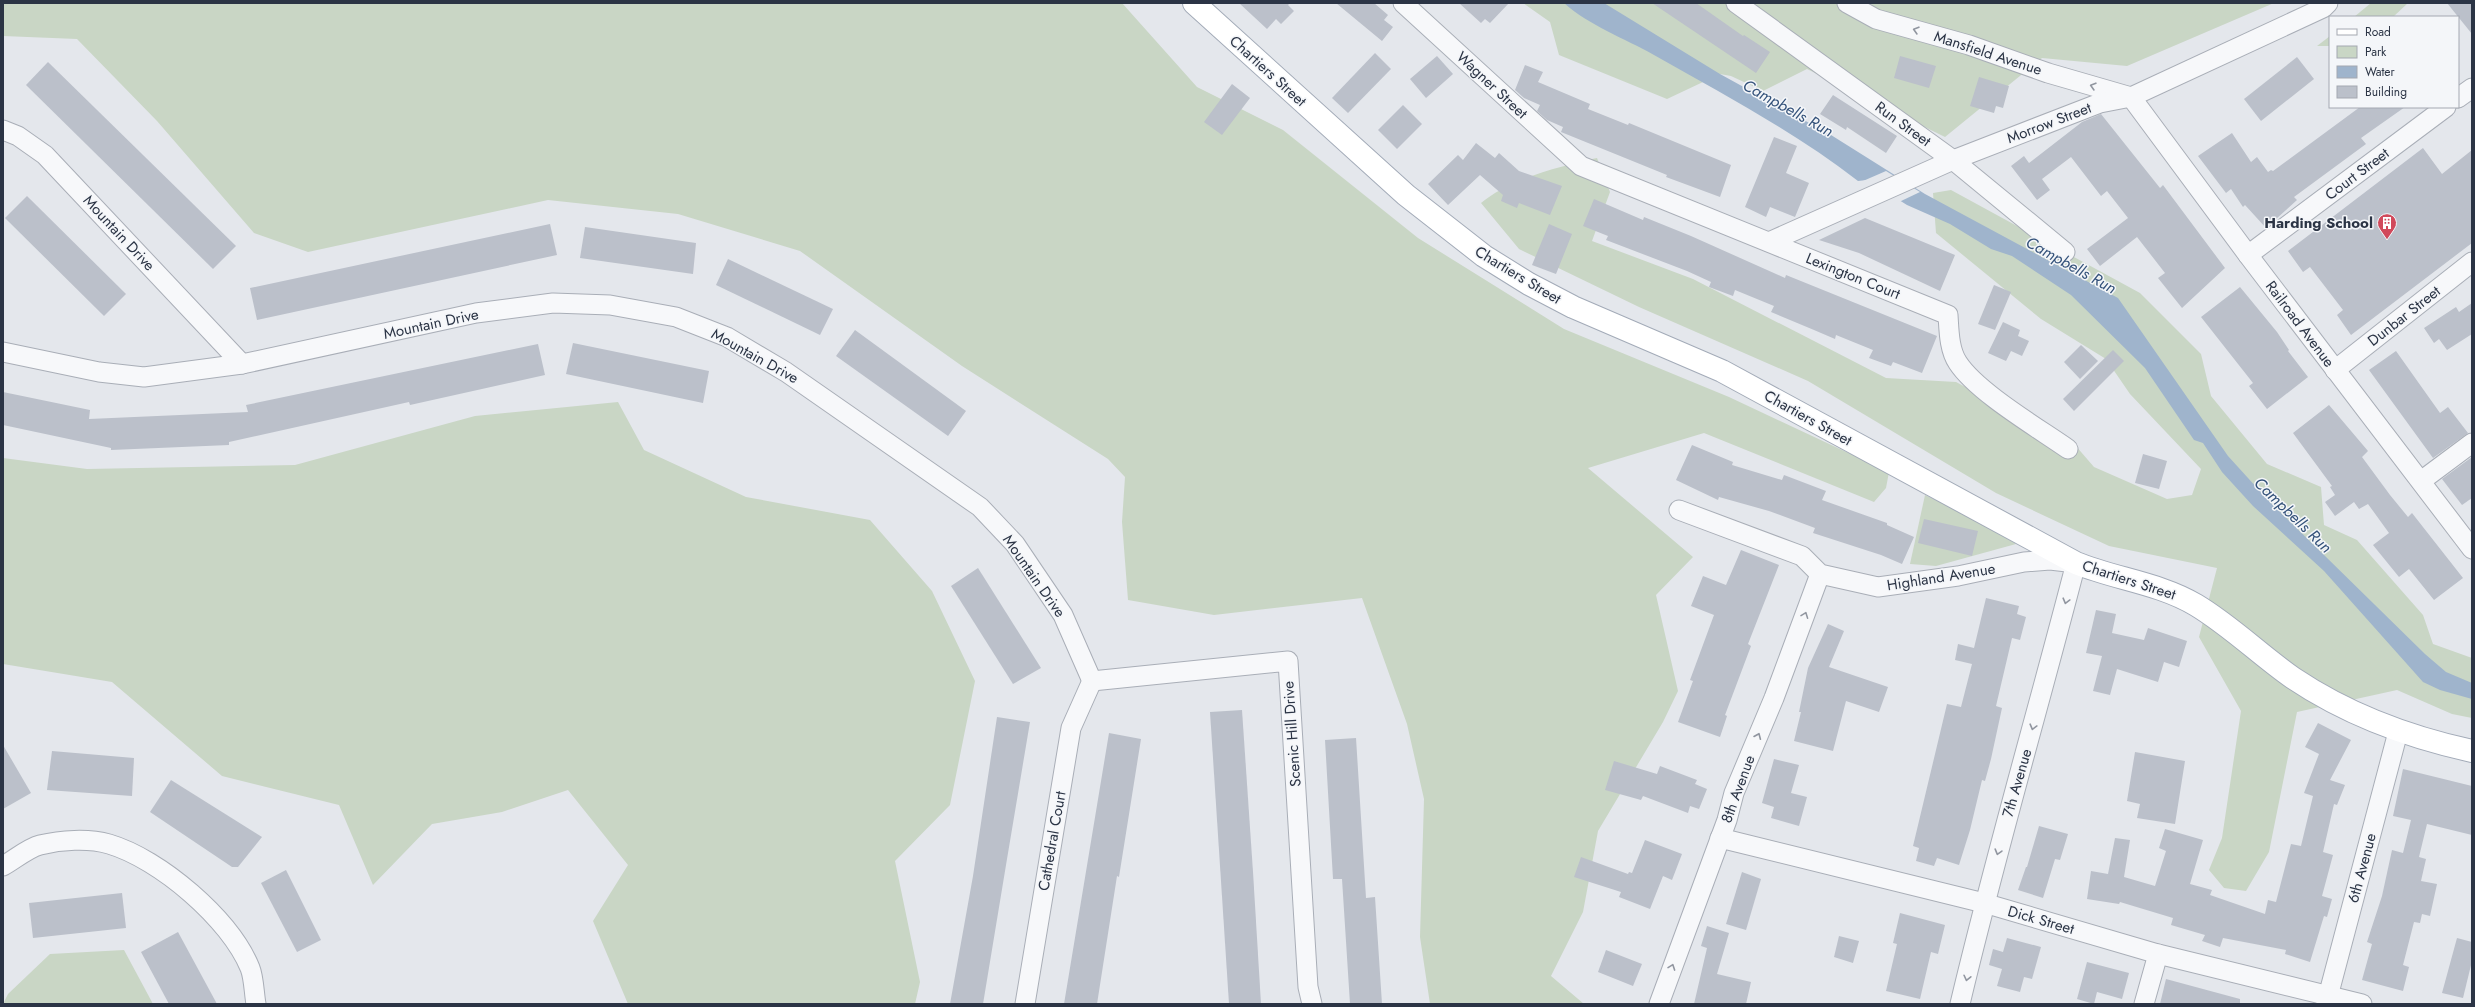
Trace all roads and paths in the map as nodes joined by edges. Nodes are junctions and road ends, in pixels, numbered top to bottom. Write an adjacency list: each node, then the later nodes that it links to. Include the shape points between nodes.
1 (1194, 3): 25 (main road, Chartiers Street, via 1406,195 1468,244 1516,276 1573,307 1729,374)
2 (1403, 3): 12 (street, Wagner Street)
3 (1736, 3): 11 (street, Run Street)
4 (1847, 3): 7 (street, Mansfield Avenue, one-way to 4, via 2048,73 1969,45 1876,19)
5 (2328, 3): 7 (street, Morrow Street, via 2323,8)
6 (2472, 88): 8 (street)
7 (2131, 97): 11 (street, Morrow Street, via 2100,103); 15 (street, Railroad Avenue)
8 (2459, 97)
9 (2445, 108): 15 (street, Court Street)
10 (3, 130): 18 (street, Mountain Drive, via 18,136 45,155)
11 (1953, 160): 13 (street, Morrow Street); 14 (street, Run Street)
12 (1581, 166): 13 (street, Lexington Court)
13 (1769, 242): 21 (street, Lexington Court, via 1948,315 1950,337 1957,362 1976,384)
14 (2065, 252)
15 (2248, 255): 19 (street, Railroad Avenue)
16 (2472, 262): 19 (street, Dunbar Street)
17 (3, 352): 18 (street, Mountain Drive, via 99,372 144,377)
18 (242, 364): 27 (street, Mountain Drive, via 476,314 553,303 610,305 676,317 727,337 786,372 980,507 1016,544 1063,615)
19 (2335, 370): 22 (street, Railroad Avenue)
20 (2472, 443): 22 (street)
21 (2068, 450)
22 (2422, 481): 24 (street, Railroad Avenue)
23 (1679, 510): 26 (street, via 1802,556)
24 (2472, 549)
25 (2076, 563): 26 (street, Highland Avenue, via 2050,560 2024,562 1958,576 1878,587); 28 (main road, Chartiers Street, via 2108,575 2168,591 2196,605 2320,695); 32 (street, 7th Avenue, one-way to 32)
26 (1820, 574): 30 (street, 8th Avenue, one-way to 26, via 1734,793 1774,698)
27 (1092, 681): 36 (street, Cathedral Court, via 1071,728); 37 (street, Scenic Hill Drive, via 1288,661 1308,987)
28 (2398, 732): 29 (main road, Chartiers Street); 34 (street, 6th Avenue)
29 (2472, 751)
30 (1720, 838): 32 (street, Dick Street); 38 (street, 8th Avenue, one-way to 30)
31 (3, 866): 35 (street, via 38,845 78,840 109,844 146,861 195,896 231,934 250,969)
32 (1984, 903): 33 (street, Dick Street); 39 (street, 7th Avenue, one-way to 39)
33 (2158, 954): 34 (street, Dick Street); 40 (street)
34 (2327, 999): 41 (street, Dick Street)
35 (256, 1004)
36 (1025, 1004)
37 (1312, 1004)
38 (1659, 1004)
39 (1960, 1004)
40 (2144, 1004)
41 (2362, 1004)

